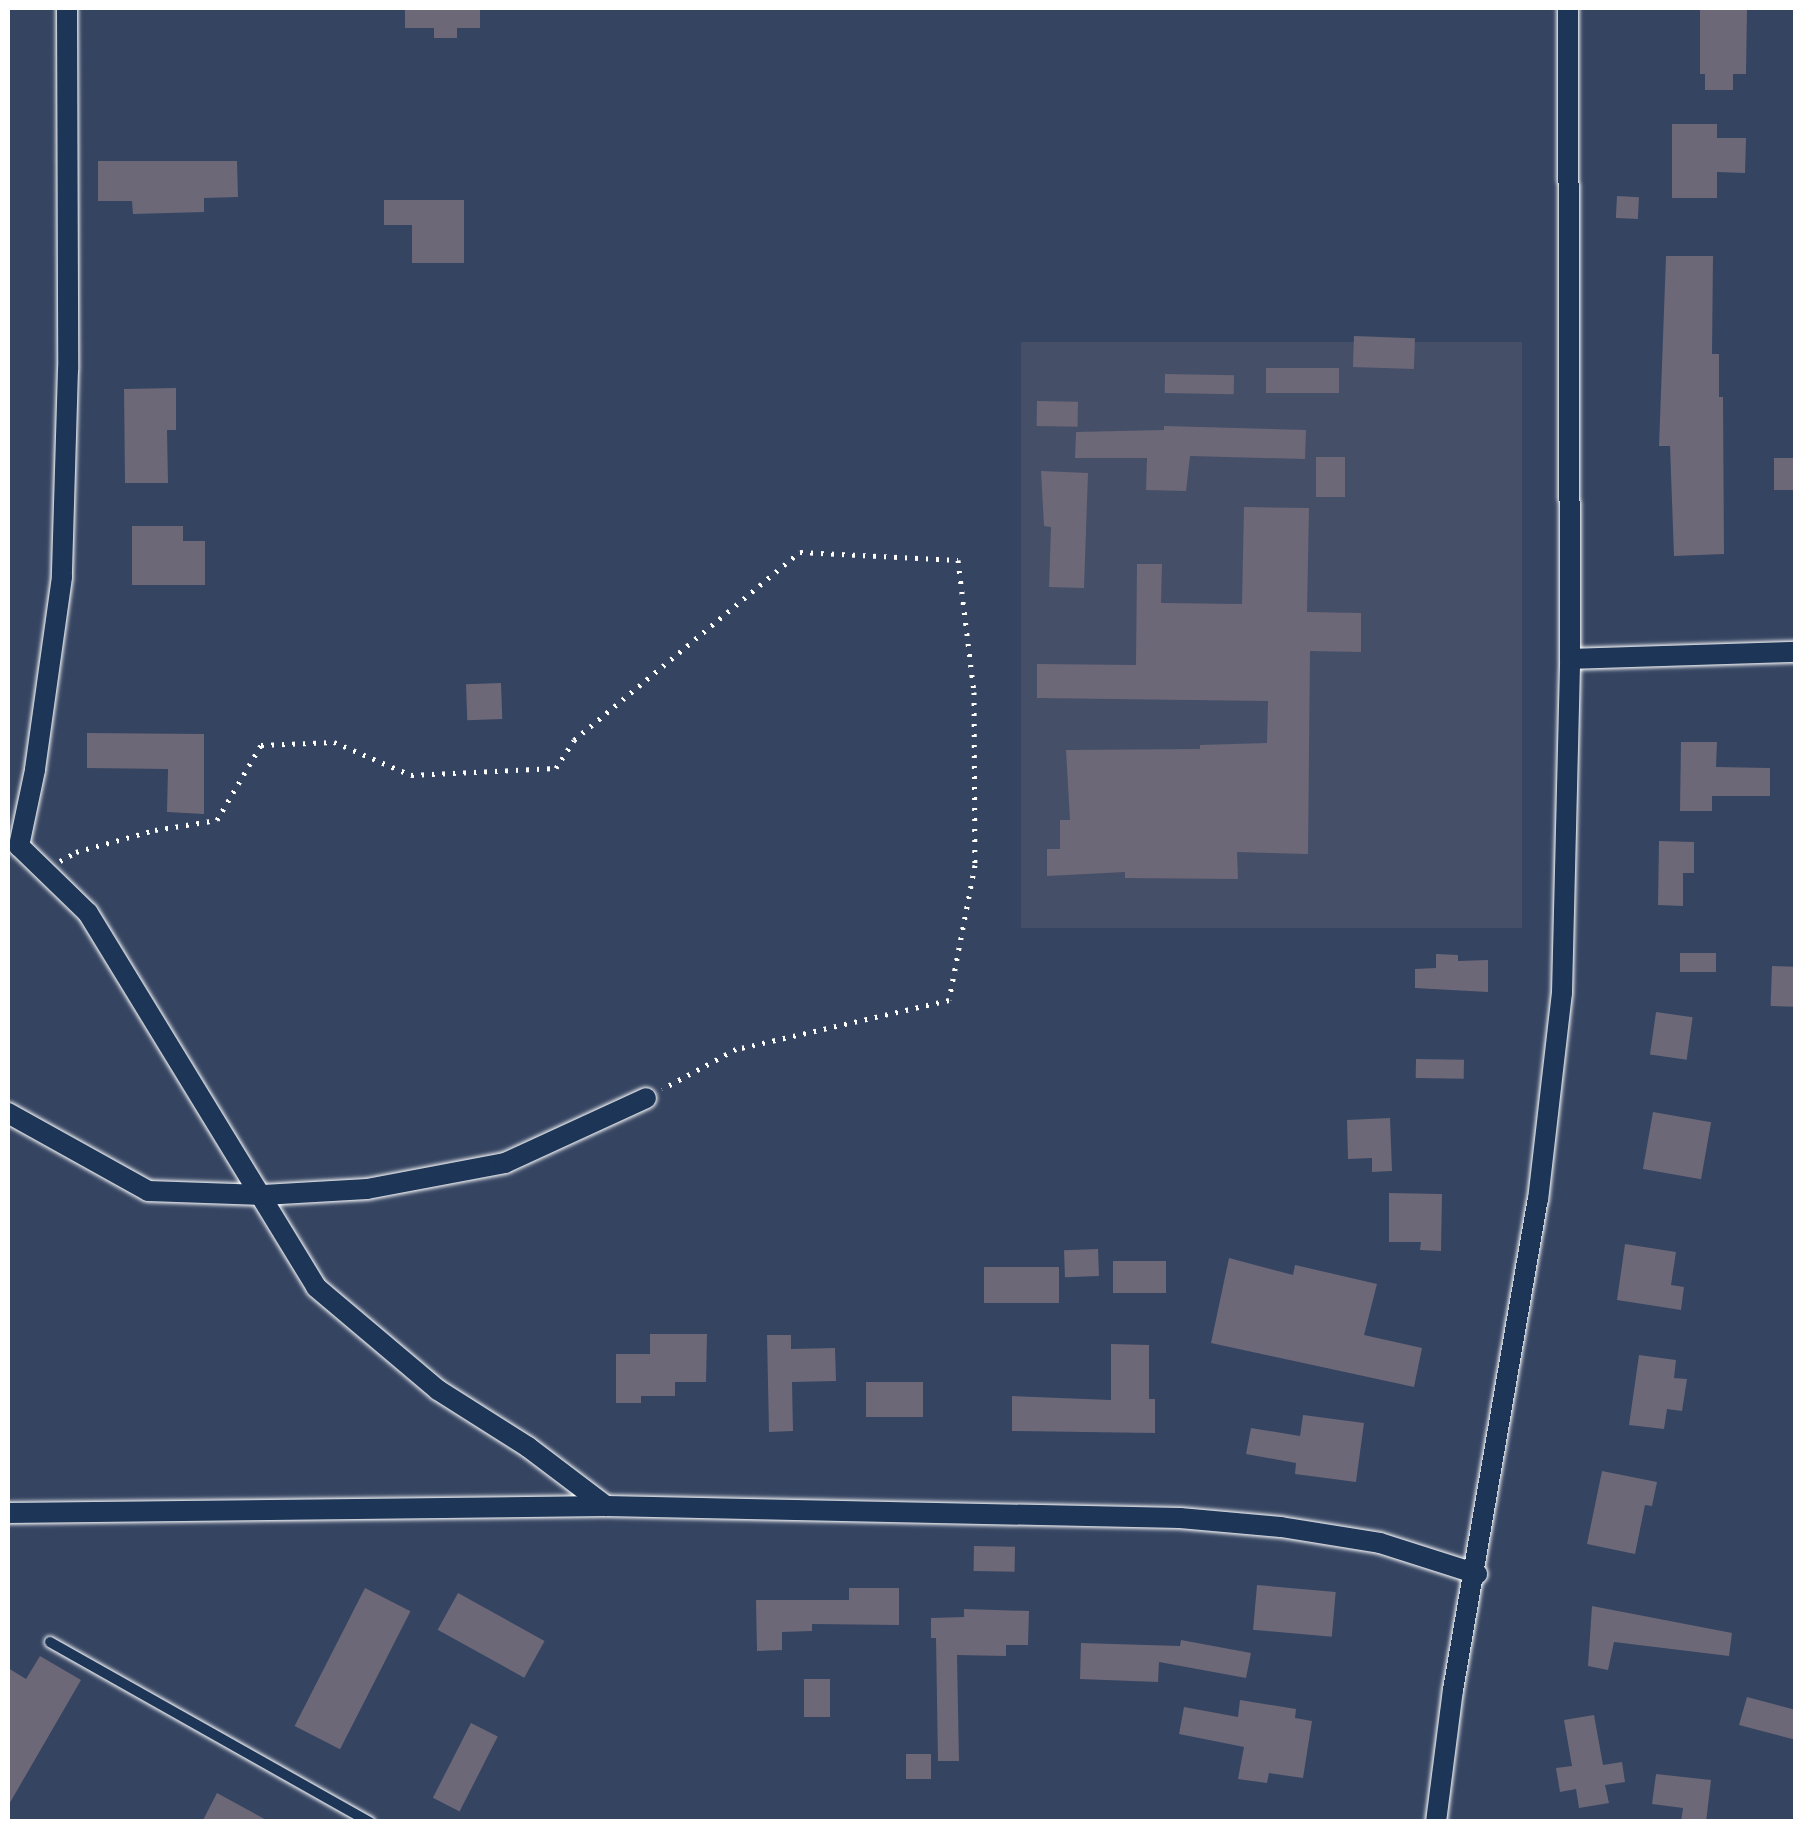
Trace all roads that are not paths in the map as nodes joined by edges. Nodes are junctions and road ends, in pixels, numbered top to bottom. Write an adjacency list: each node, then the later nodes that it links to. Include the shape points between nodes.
1 (67, 8): 5 (street, via 62,576 35,770)
2 (1568, 8): 4 (street)
3 (1796, 652): 4 (street)
4 (1570, 659): 11 (street, via 1562,993 1538,1200)
5 (13, 851): 8 (street, via 44,870 88,913)
6 (646, 1098): 8 (street, via 505,1163 367,1189)
7 (8, 1113): 8 (street, via 148,1191)
8 (263, 1195): 9 (street, via 316,1287 438,1390 528,1446)
9 (606, 1506): 10 (street); 11 (street, via 1180,1518 1380,1542)
10 (8, 1513)
11 (1476, 1574): 14 (street)
12 (50, 1642): 13 (lane)
13 (370, 1822)
14 (1436, 1822)

